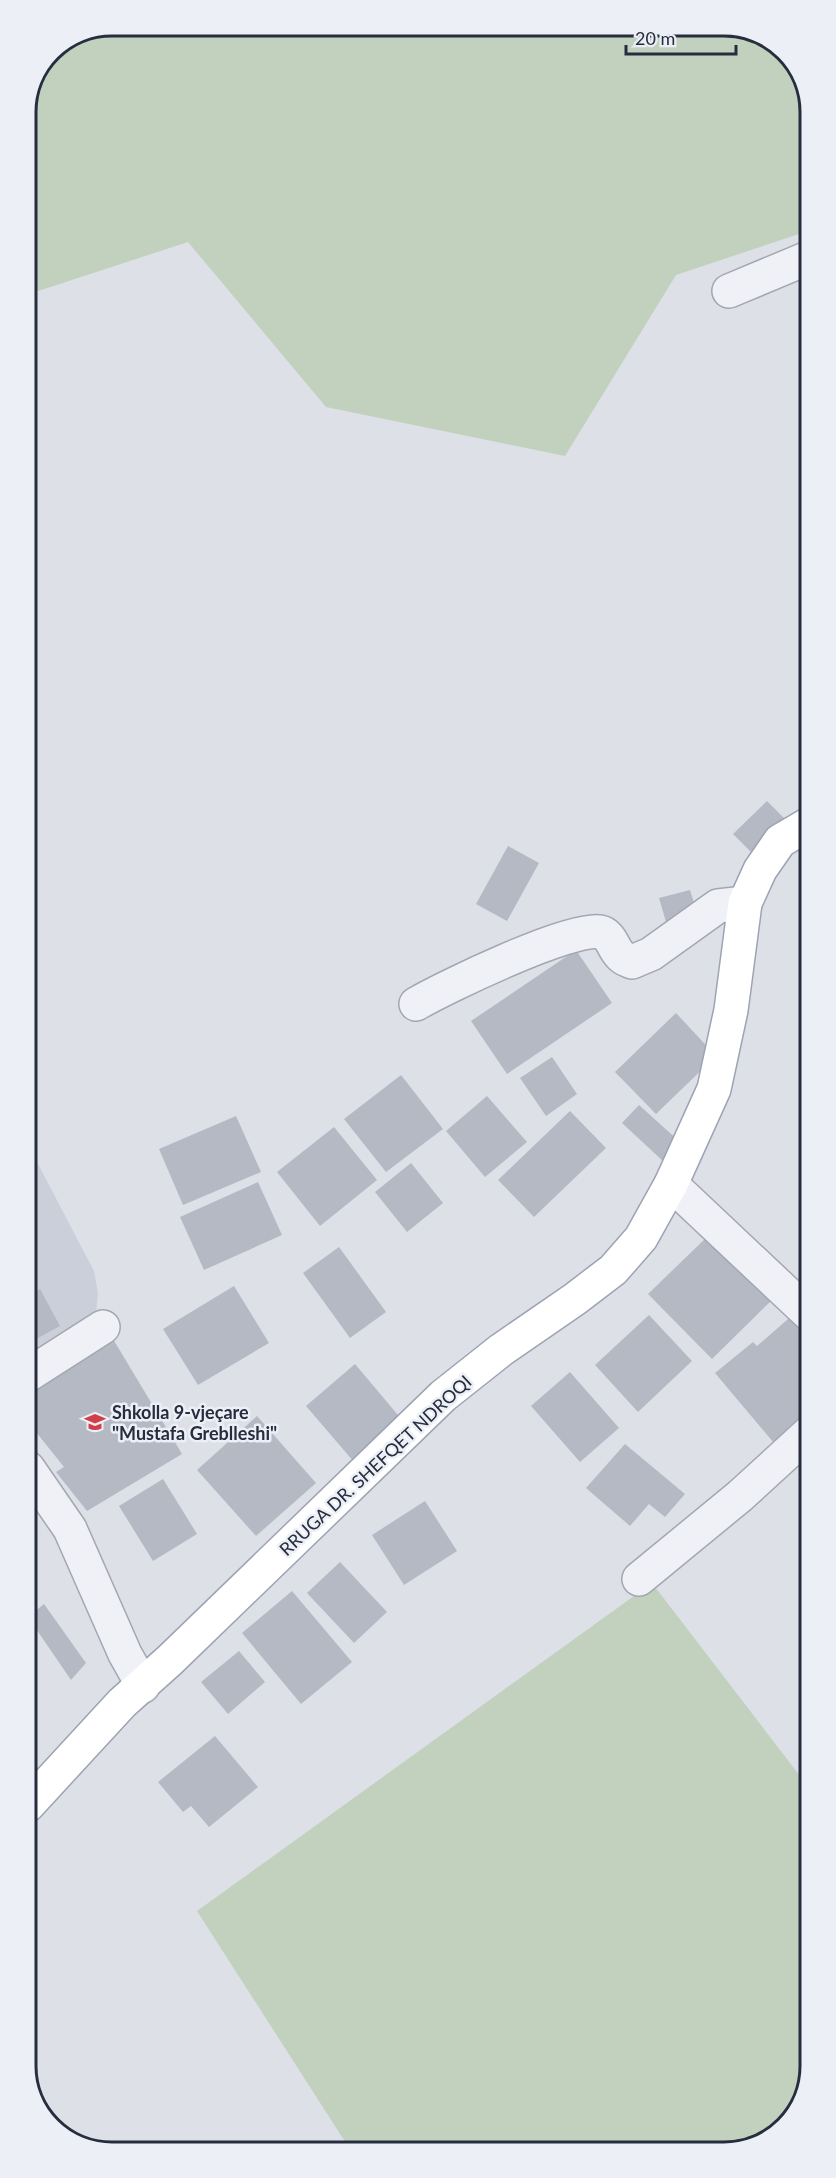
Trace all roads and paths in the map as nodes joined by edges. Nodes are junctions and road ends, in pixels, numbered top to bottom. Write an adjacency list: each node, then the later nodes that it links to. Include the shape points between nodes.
1 (800, 261): 2 (street)
2 (729, 291)
3 (800, 829): 4 (main road, RRUGA DR. SHEFQET NDROQI, via 780,841 760,870)
4 (745, 903): 5 (street, via 718,906 651,954 632,962 622,958 603,932 583,933 483,970); 6 (main road, RRUGA DR. SHEFQET NDROQI, via 731,1010 714,1089)
5 (416, 1004)
6 (671, 1184): 7 (street); 13 (main road, RRUGA DR. SHEFQET NDROQI, via 641,1238 613,1270 443,1396)
7 (800, 1306)
8 (103, 1327): 9 (street)
9 (36, 1369)
10 (800, 1441): 12 (street)
11 (36, 1480): 13 (street, via 70,1529)
12 (639, 1579)
13 (143, 1686): 14 (main road, RRUGA DR. SHEFQET NDROQI, via 123,1702)
14 (36, 1796)

